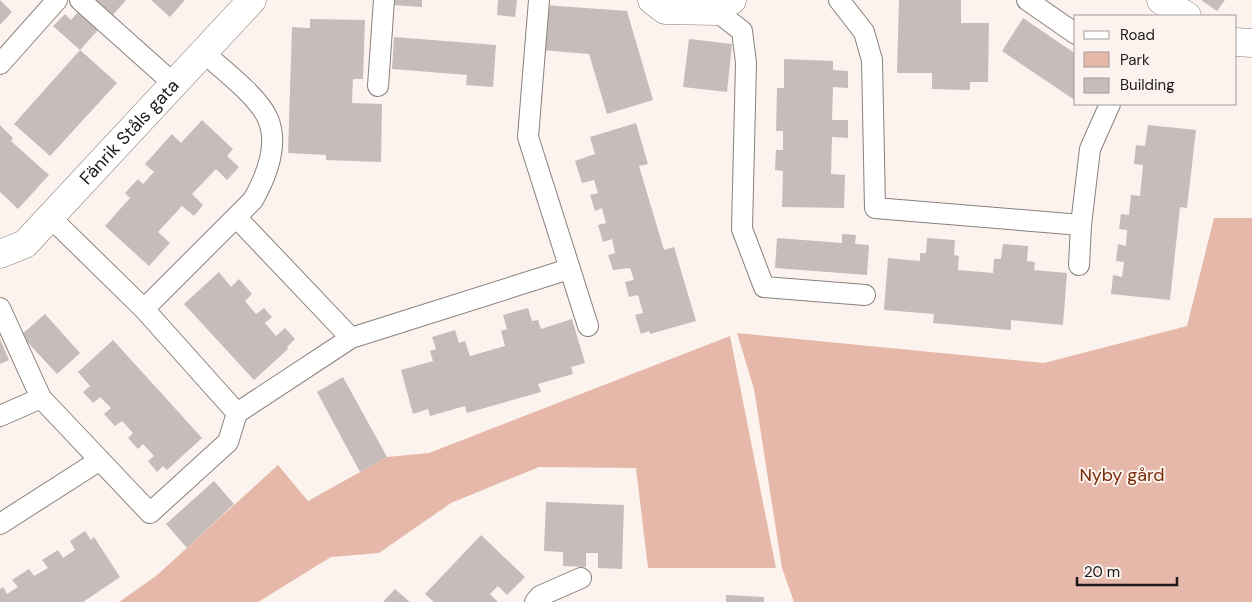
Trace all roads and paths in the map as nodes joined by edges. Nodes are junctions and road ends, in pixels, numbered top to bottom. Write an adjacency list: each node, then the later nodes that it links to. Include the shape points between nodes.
1 (57, 0): 14 (lane)
2 (80, 0): 15 (lane)
3 (252, 0): 13 (street, Fänrik Ståls gata)
4 (384, 0): 16 (lane)
5 (539, 0): 23 (lane, via 528,137)
6 (652, 0): 9 (street, via 665,10)
7 (839, 0): 20 (lane, via 864,32 872,60 875,208)
8 (1026, 0): 10 (lane)
9 (724, 6): 24 (lane, via 742,31 746,63 742,229 764,287)
10 (1074, 33)
11 (1237, 42): 12 (street)
12 (1252, 43)
13 (203, 52): 15 (street, Fänrik Ståls gata); 19 (lane, via 250,94 268,119 272,148 263,183 253,200)
14 (0, 64)
15 (174, 84): 18 (street, Fänrik Ståls gata)
16 (378, 86)
17 (1110, 105): 20 (lane, via 1090,149)
18 (50, 217): 21 (street, Fänrik Ståls gata, via 25,244); 26 (lane)
19 (236, 217): 26 (lane); 28 (lane)
20 (1080, 225): 22 (lane)
21 (0, 254)
22 (1079, 265)
23 (569, 269): 27 (lane); 28 (lane)
24 (865, 295)
25 (0, 308): 29 (lane)
26 (144, 309): 30 (lane)
27 (588, 326)
28 (350, 338): 30 (lane)
29 (41, 398): 31 (lane); 32 (lane)
30 (238, 413): 32 (lane, via 228,442 150,513)
31 (0, 416)
32 (100, 460): 33 (lane)
33 (0, 524)
34 (581, 578): 35 (lane, via 540,596)
35 (535, 602)

